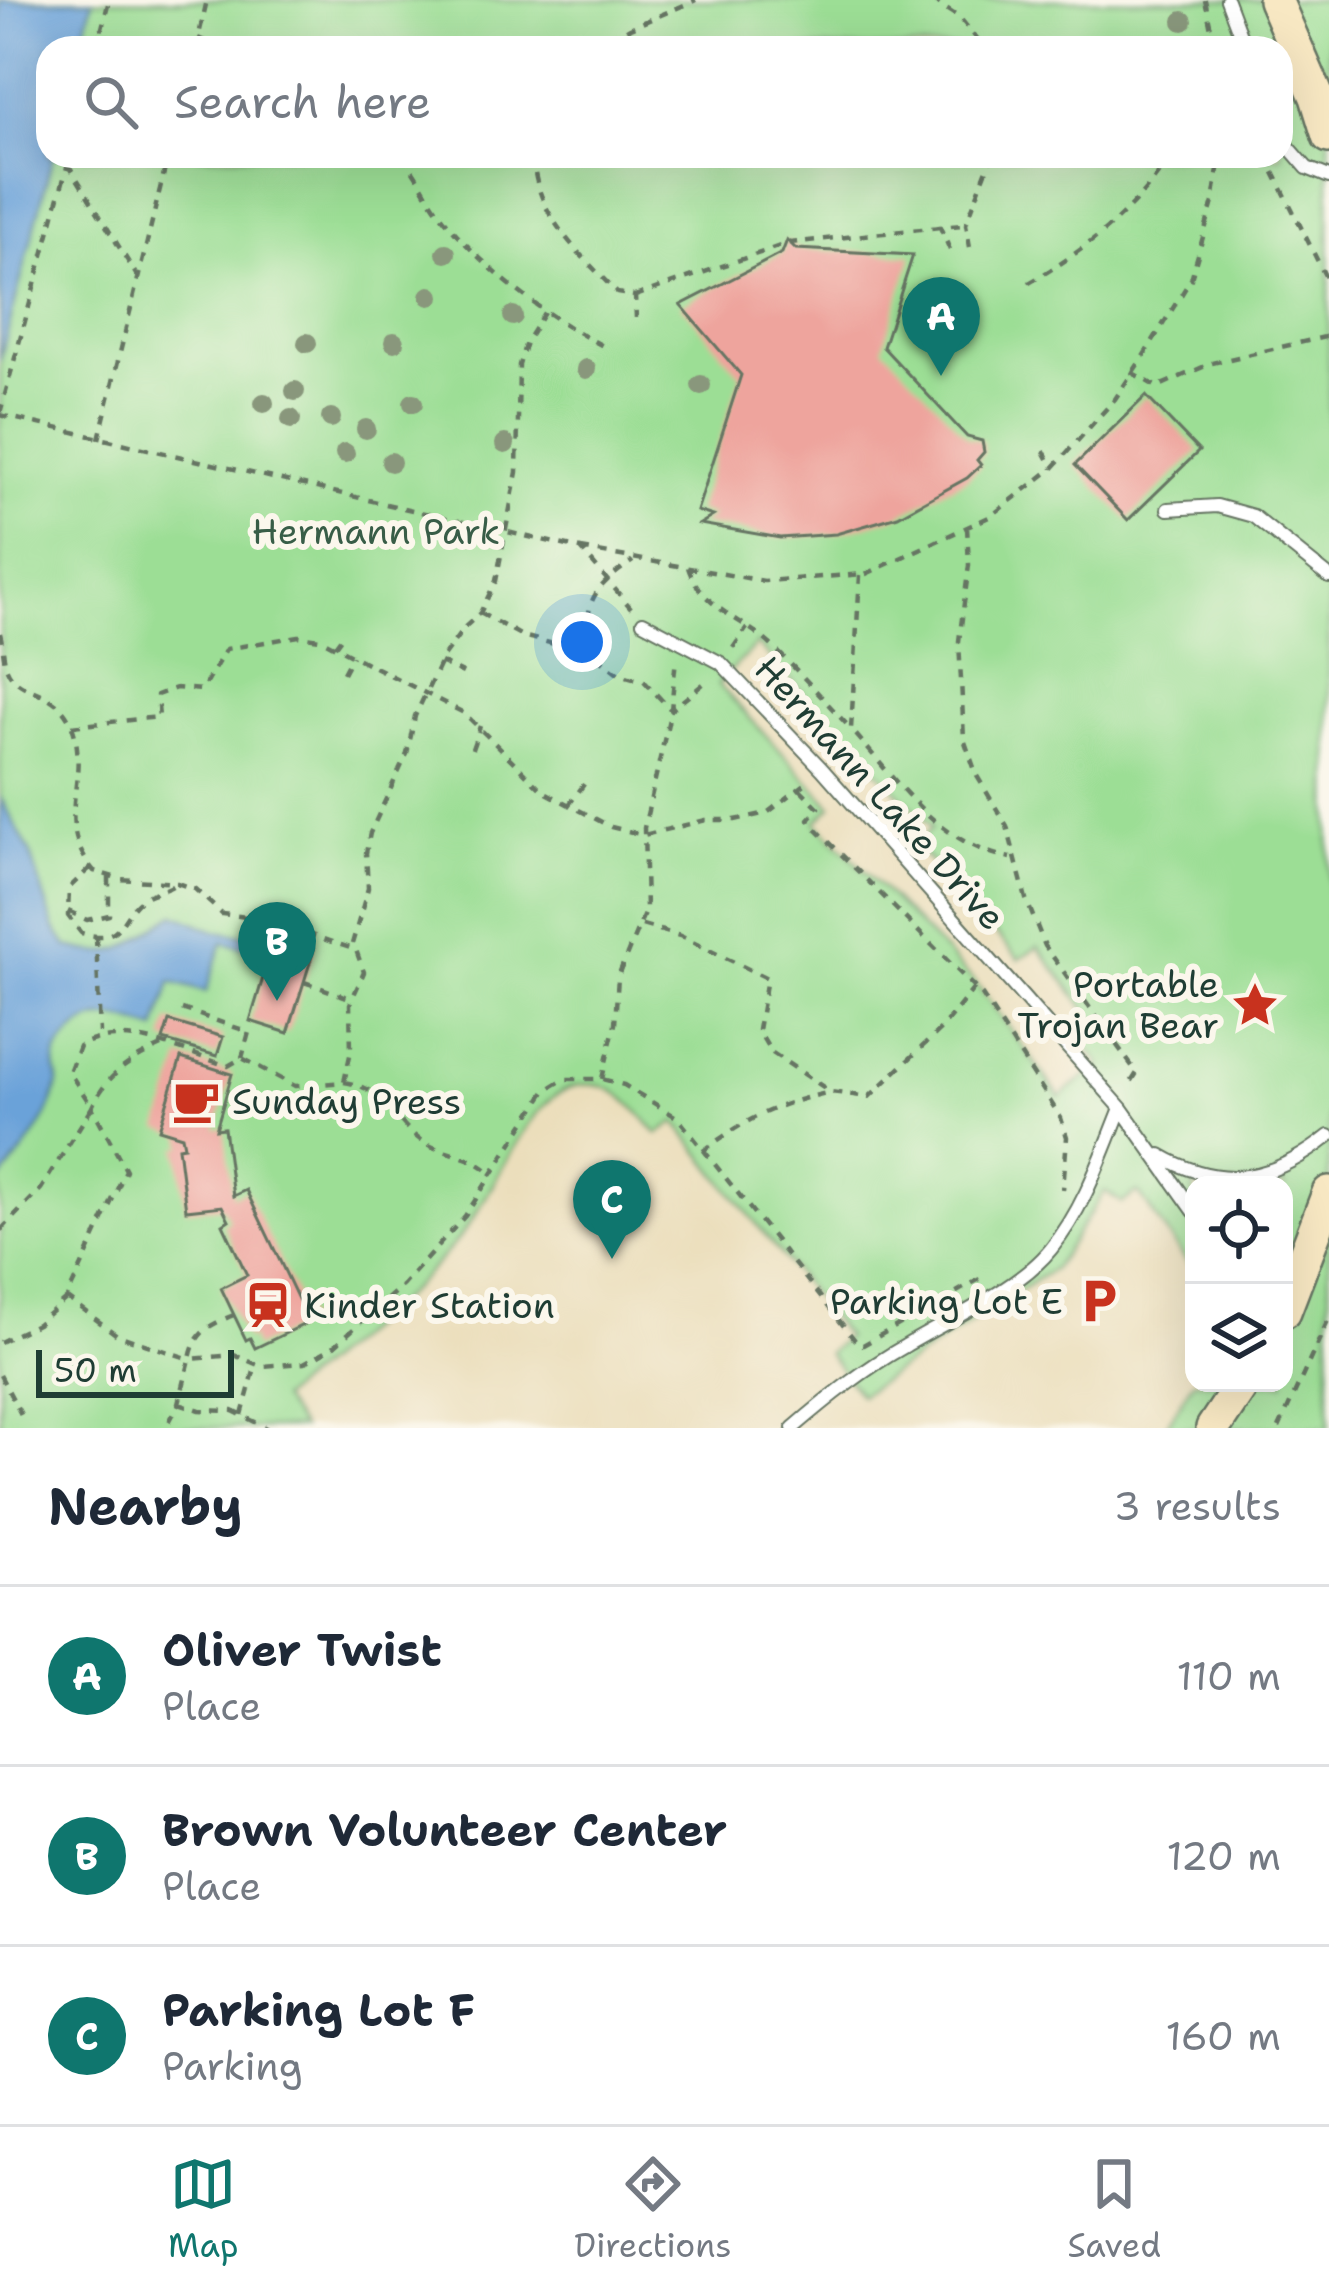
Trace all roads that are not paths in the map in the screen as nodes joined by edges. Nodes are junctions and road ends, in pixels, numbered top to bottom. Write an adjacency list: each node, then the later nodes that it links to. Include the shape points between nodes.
1 (1227, 0): 3 (lane)
2 (1275, 0): 4 (street)
3 (1240, 36)
4 (1290, 36)
5 (1293, 42): 6 (street)
6 (1329, 136)
7 (1293, 152): 8 (lane)
8 (1329, 177)
9 (1168, 509): 10 (lane, via 1217,506 1253,515)
10 (1329, 577)
11 (643, 622): 12 (lane, Hermann Lake Drive, via 722,663)
12 (1121, 1108): 14 (lane, Hermann Lake Drive); 18 (lane, via 1051,1250)
13 (1329, 1136): 14 (lane, via 1243,1178 1214,1178)
14 (1153, 1151): 16 (lane, Hermann Lake Drive)
15 (1329, 1193): 17 (street)
16 (1185, 1197)
17 (1292, 1284)
18 (793, 1428)

